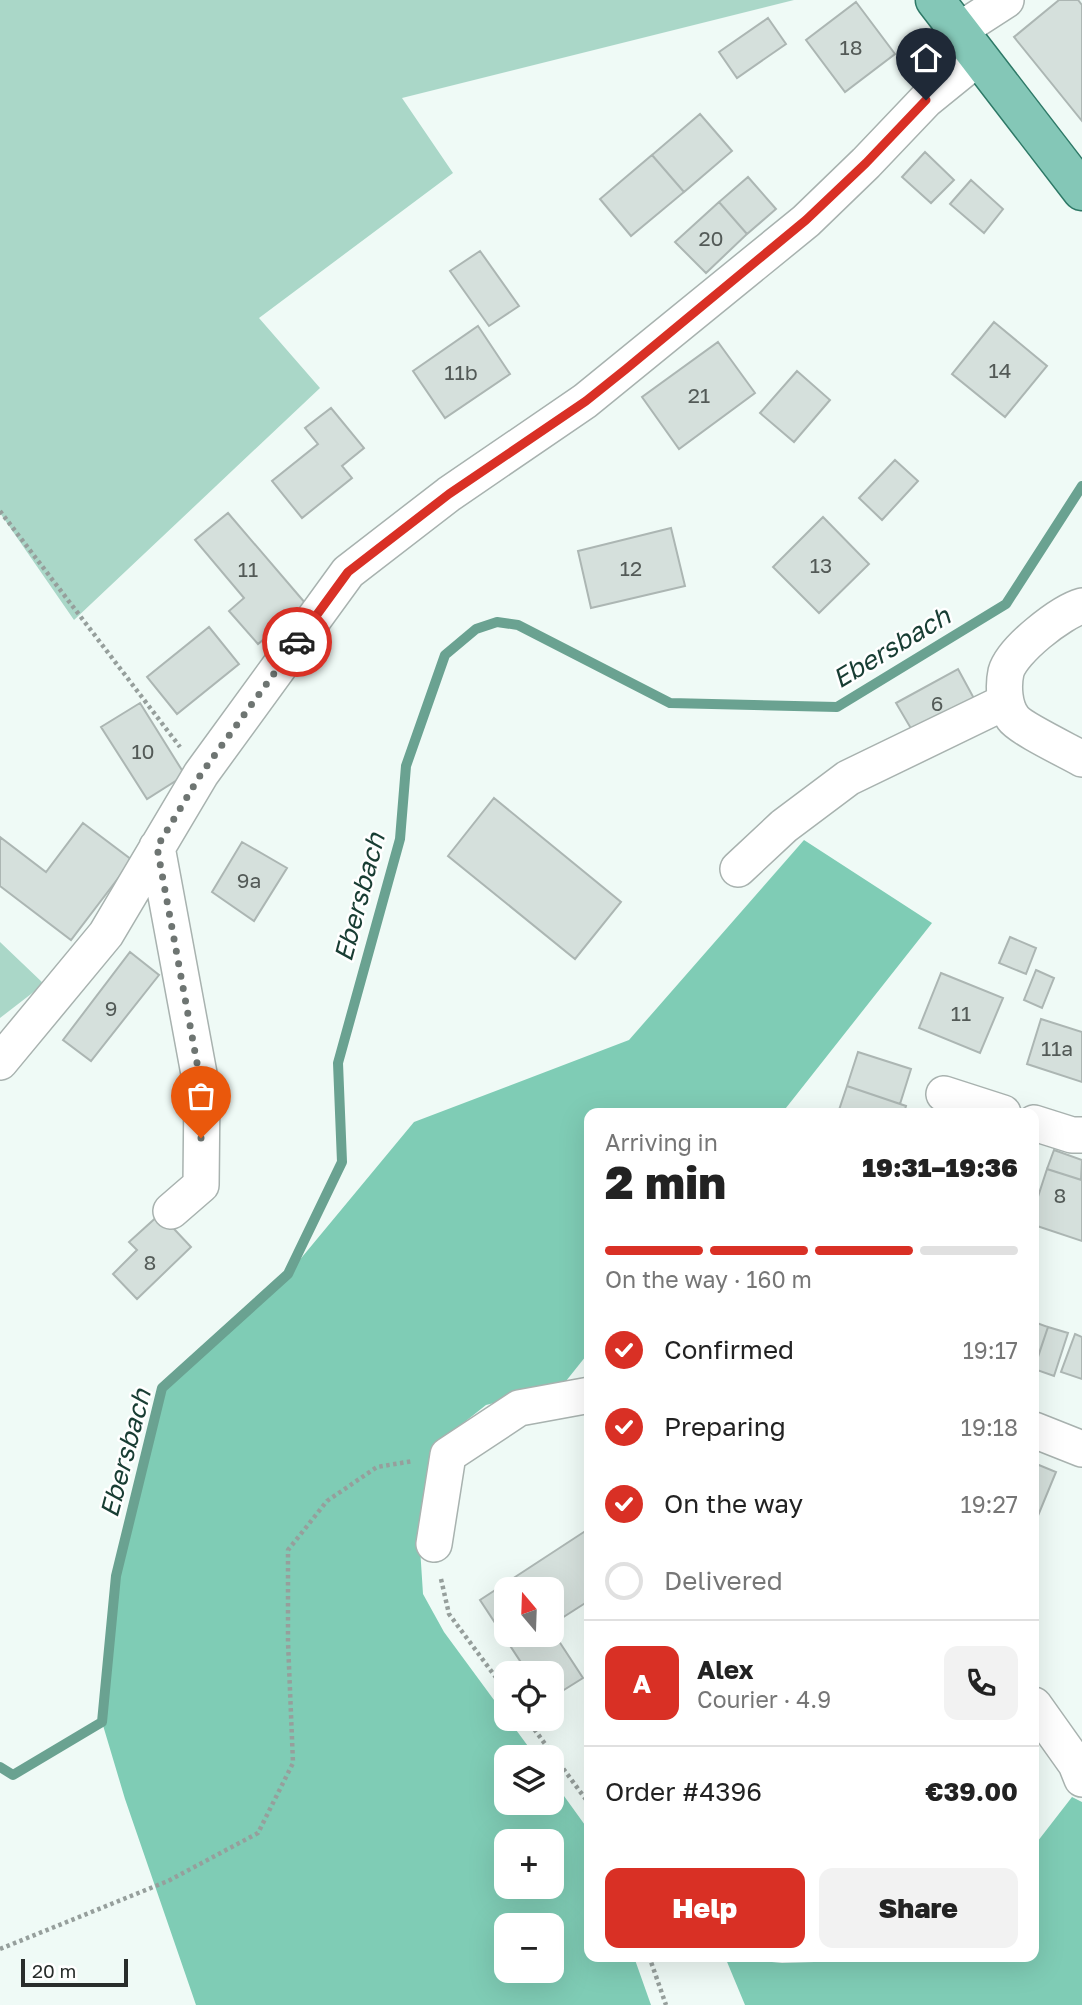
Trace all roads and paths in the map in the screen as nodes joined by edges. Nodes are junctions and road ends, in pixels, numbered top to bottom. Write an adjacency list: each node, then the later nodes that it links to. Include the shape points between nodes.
1 (935, 0): 3 (main road)
2 (1006, 0): 3 (street)
3 (969, 44): 4 (main road); 9 (street, via 926,100 806,220 586,401 449,494 348,572)
4 (1082, 191)
5 (0, 511): 9 (path)
6 (1082, 606): 7 (street, via 1026,645 1007,670)
7 (1005, 702): 8 (street, via 1014,721); 11 (street, via 848,778 783,827)
8 (1082, 759)
9 (201, 774): 10 (street)
10 (157, 847): 12 (street, via 106,934); 17 (street, via 202,1090 201,1185)
11 (738, 869)
12 (0, 1062)
13 (944, 1094): 14 (street)
14 (987, 1108)
15 (1039, 1125): 16 (street)
16 (1082, 1135)
17 (171, 1211)
18 (584, 1396): 21 (street, via 519,1408)
19 (1039, 1432): 20 (street)
20 (1082, 1448)
21 (447, 1455): 22 (street); 28 (path, via 377,1467 327,1501 288,1550 293,1763 258,1833 167,1881)
22 (434, 1544): 23 (path, via 449,1614)
23 (494, 1675)
24 (1039, 1712): 26 (street)
25 (536, 1731): 27 (path)
26 (1082, 1779)
27 (584, 1797)
28 (0, 1949)
29 (651, 1962): 30 (path)
30 (666, 2005)

